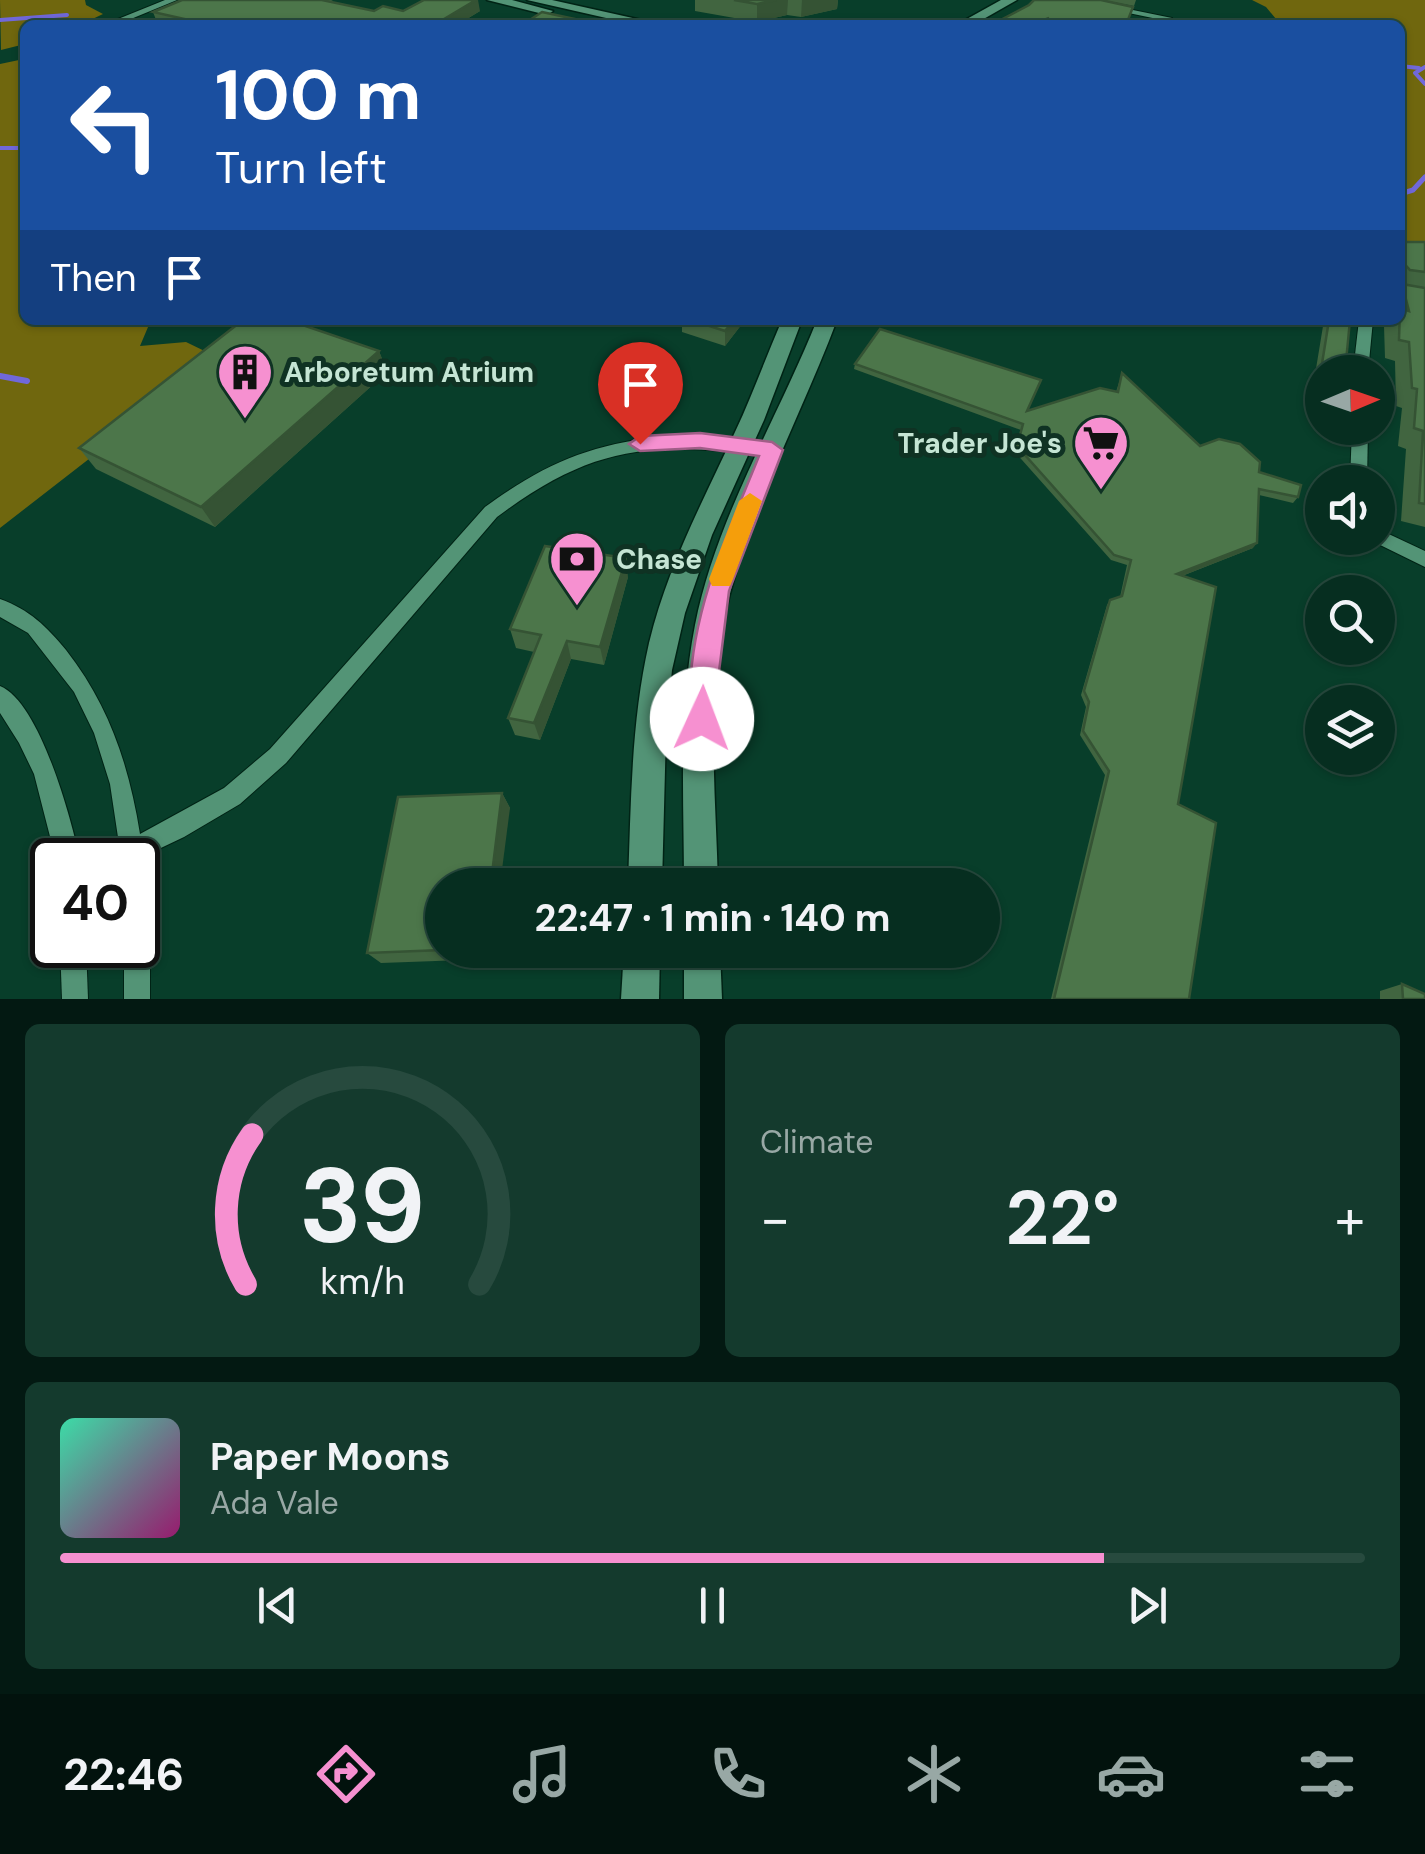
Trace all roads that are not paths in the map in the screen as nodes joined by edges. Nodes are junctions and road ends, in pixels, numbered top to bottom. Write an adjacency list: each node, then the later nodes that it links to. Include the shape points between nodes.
1 (173, 0): 7 (street)
2 (493, 0): 8 (street)
3 (533, 0): 9 (street)
4 (1011, 0): 10 (street)
5 (1070, 0): 6 (street)
6 (1167, 18)
7 (123, 19)
8 (588, 20)
9 (632, 20)
10 (973, 20)
11 (790, 325): 15 (street)
12 (824, 325): 16 (street)
13 (1365, 325): 14 (street)
14 (1362, 355)
15 (739, 446): 16 (street); 23 (street, via 681,440 617,446 527,482 491,512 278,756 232,796); 24 (street, via 685,563 663,644)
16 (772, 450): 25 (street, via 710,625)
17 (1395, 544): 18 (street)
18 (1425, 559)
19 (0, 607): 22 (street, via 35,627 81,685 104,731)
20 (0, 696): 21 (street, via 24,726 54,788)
21 (64, 838)
22 (130, 838)
23 (160, 839)
24 (646, 868)
25 (702, 868)
26 (74, 968): 30 (street)
27 (137, 968): 31 (street)
28 (641, 968): 32 (street)
29 (702, 968): 33 (street)
30 (75, 999)
31 (137, 999)
32 (640, 999)
33 (703, 999)

